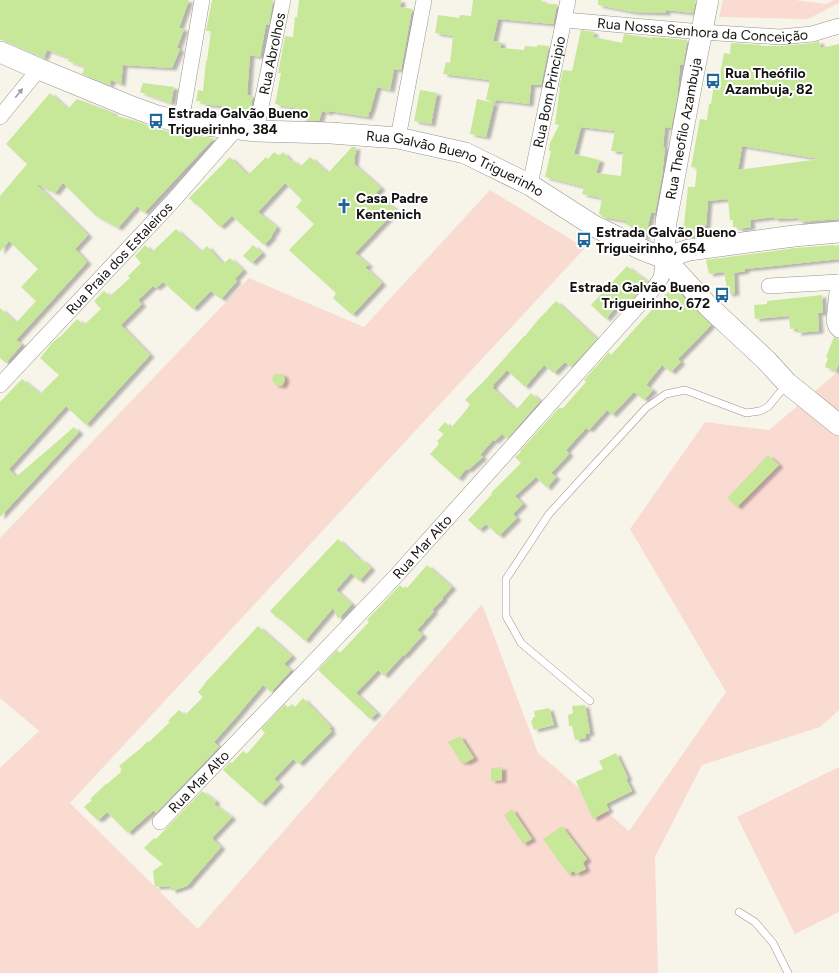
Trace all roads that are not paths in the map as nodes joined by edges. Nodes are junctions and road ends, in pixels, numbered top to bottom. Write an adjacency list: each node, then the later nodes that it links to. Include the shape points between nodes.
1 (202, 0): 12 (street)
2 (283, 0): 14 (street, Rua Abrolhos)
3 (424, 0): 15 (street)
4 (568, 0): 6 (street, Rua Bom Principio)
5 (708, 0): 8 (street, Rua Theofilo Azambuja)
6 (565, 20): 8 (street, Rua Nossa Senhora da Conceição); 16 (street, Rua Bom Principio)
7 (839, 26): 8 (street, Rua Nossa Senhora da Conceição, via 812,34 780,37)
8 (702, 32): 18 (street, Rua Theofilo Azambuja, via 666,222)
9 (0, 52): 10 (street, Rua Galvão Bueno Triguerinho)
10 (39, 69): 11 (street, one-way to 10); 12 (street, Rua Galvão Bueno Triguerinho, via 127,106)
11 (0, 117)
12 (181, 122): 13 (street, Rua Galvão Bueno Triguerinho)
13 (236, 129): 14 (street, Rua Galvão Bueno Triguerinho); 23 (street, Rua Praia dos Estaleiros, via 171,203)
14 (256, 131): 15 (street, Rua Galvão Bueno Triguerinho, via 332,132)
15 (398, 138): 16 (street, Rua Galvão Bueno Triguerinho, via 465,153)
16 (530, 185): 18 (street, Rua Galvão Bueno Triguerinho, via 594,226)
17 (839, 232): 18 (street, via 689,250)
18 (664, 258): 22 (street, Rua Galvão Bueno Triguerinho, via 708,306); 26 (street, Rua Mar Alto, via 661,278 655,287 395,577)
19 (839, 282): 20 (street); 21 (street, via 834,321)
20 (769, 286)
21 (839, 330)
22 (787, 383): 24 (street, Rua Galvão Bueno Triguerinho); 25 (lane, via 768,407 746,413 685,390 666,394 646,408 549,514 506,579 506,616 521,643)
23 (0, 385)
24 (839, 425)
25 (590, 702)
26 (160, 822)
27 (739, 912): 28 (lane, via 755,922 773,943)
28 (788, 973)

